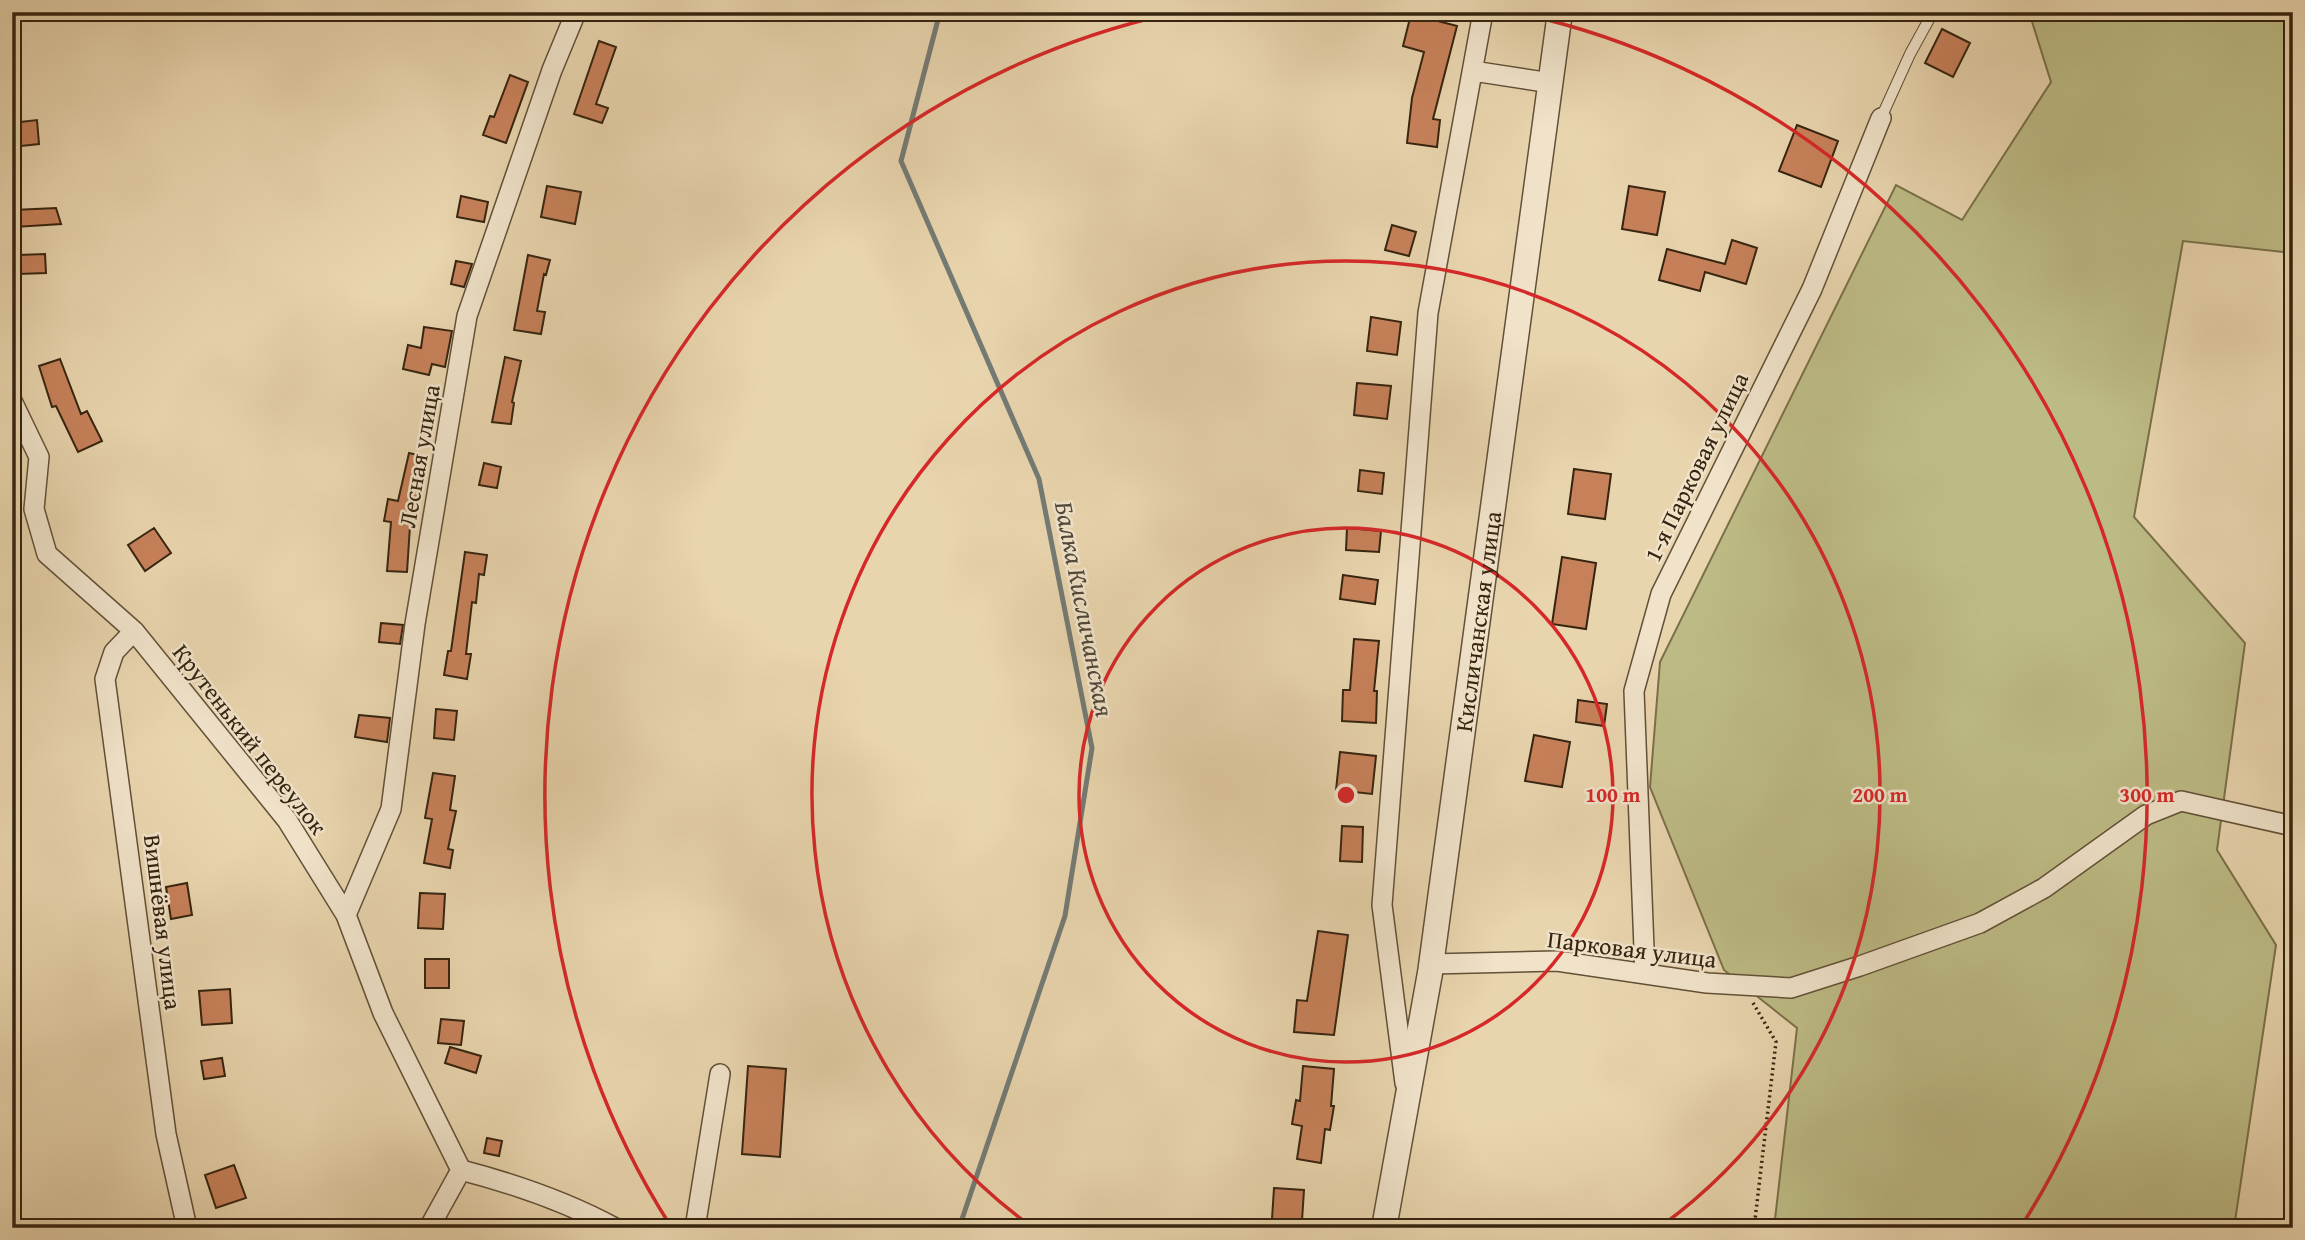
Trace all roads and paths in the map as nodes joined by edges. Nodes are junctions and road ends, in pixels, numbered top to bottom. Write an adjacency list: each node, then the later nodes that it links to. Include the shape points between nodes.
1 (576, 12): 11 (street, Лесная улица, via 467,316 415,624 391,808)
2 (1483, 12): 5 (street)
3 (1560, 12): 6 (street, Кисличанская улица)
4 (1933, 12): 7 (lane, 1-я Парковая улица)
5 (1473, 71): 6 (street); 16 (street, via 1428,313 1382,905)
6 (1551, 83): 12 (street, Кисличанская улица)
7 (1881, 118): 13 (street, 1-я Парковая улица, via 1812,289 1661,594 1634,691)
8 (12, 401): 9 (street, Крутенький переулок, via 39,457 34,509 47,554)
9 (134, 631): 11 (street, Крутенький переулок, via 287,820); 18 (street, Вишнёвая улица, via 114,652 105,679 166,1134)
10 (2293, 826): 14 (street, Парковая улица, via 2181,801 2146,815 2044,888 1980,923 1791,988)
11 (346, 915): 17 (street, Крутенький переулок, via 383,1013)
12 (1431, 964): 13 (street, Парковая улица, via 1557,961); 16 (street, Кисличанская улица)
13 (1645, 974): 14 (street, Парковая улица)
14 (1744, 986): 23 (path, via 1776,1042)
15 (720, 1074): 21 (street)
16 (1407, 1098): 22 (street, Кисличанская улица)
17 (461, 1170): 19 (street); 20 (street, via 576,1207)
18 (187, 1228)
19 (429, 1228)
20 (615, 1228)
21 (695, 1228)
22 (1384, 1228)
23 (1754, 1228)

